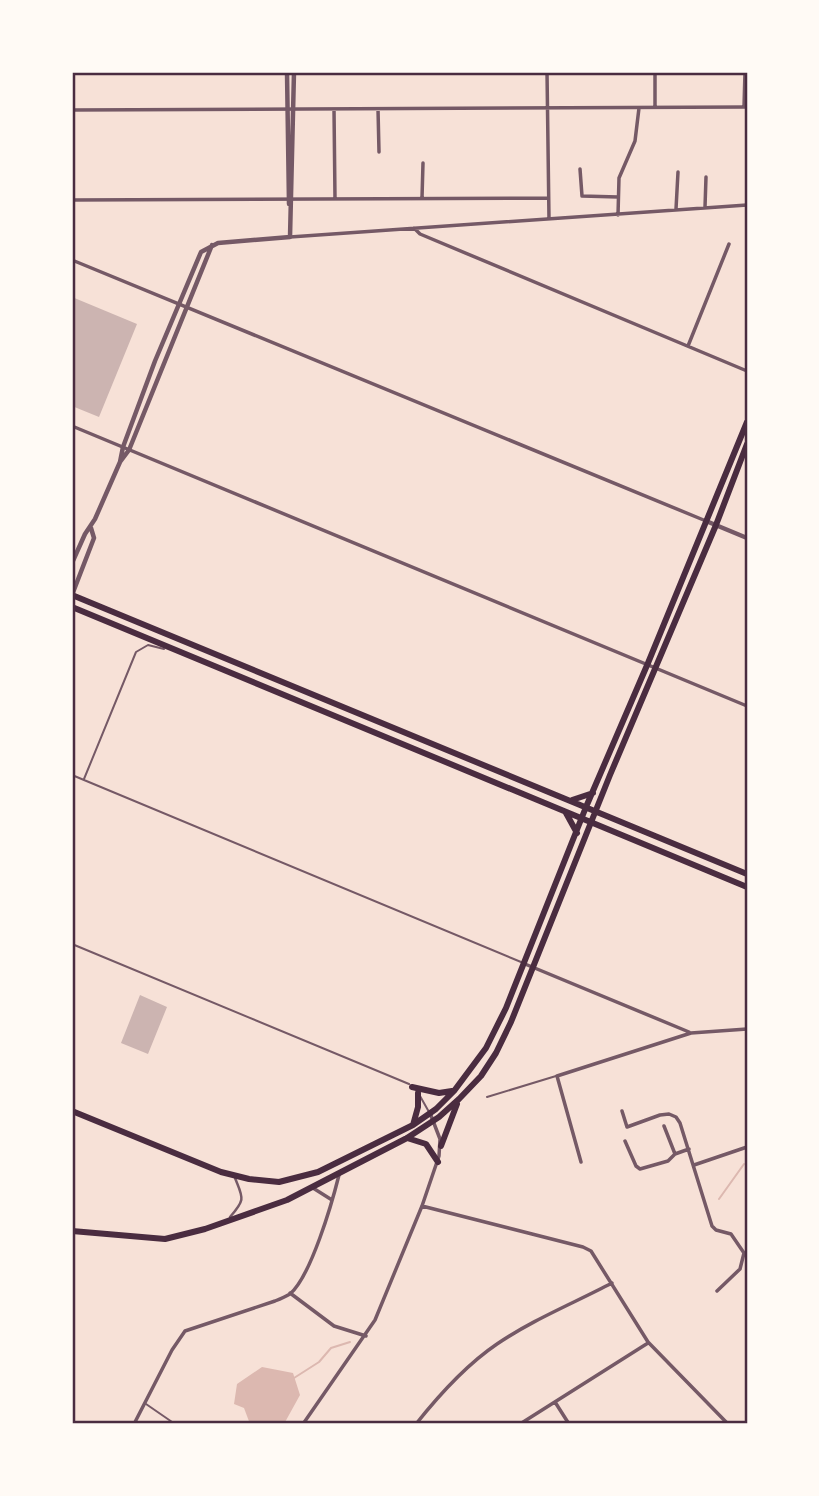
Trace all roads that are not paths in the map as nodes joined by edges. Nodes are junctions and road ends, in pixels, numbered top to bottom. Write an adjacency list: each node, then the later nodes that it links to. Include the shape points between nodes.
1 (287, 72): 13 (street)
2 (294, 72): 14 (street)
3 (547, 72): 8 (street)
4 (655, 72): 6 (street)
5 (745, 72): 7 (street)
6 (655, 107): 7 (street); 9 (street)
7 (746, 107)
8 (547, 108): 9 (street); 11 (street); 22 (street)
9 (639, 108): 20 (street, via 637,133 620,173)
10 (334, 109): 11 (street); 14 (street); 23 (street)
11 (378, 109): 15 (street)
12 (72, 110): 13 (street)
13 (288, 110): 14 (street); 25 (street)
14 (294, 110): 25 (street)
15 (379, 152)
16 (423, 163): 21 (street)
17 (580, 169): 20 (street, via 582,196)
18 (678, 172): 28 (street)
19 (706, 177): 27 (street)
20 (618, 197): 29 (street)
21 (422, 198): 22 (street); 23 (street)
22 (548, 198): 30 (street)
23 (335, 199): 25 (street)
24 (72, 200): 25 (street)
25 (290, 200): 32 (street)
26 (747, 205): 27 (street)
27 (705, 207): 28 (street)
28 (676, 209): 29 (street)
29 (618, 215): 30 (street)
30 (550, 219): 31 (street)
31 (414, 228): 32 (street); 38 (street)
32 (290, 237): 33 (street)
33 (212, 244): 36 (street, via 201,252); 37 (street)
34 (729, 244): 38 (street)
35 (72, 260): 36 (street)
36 (178, 303): 37 (street); 43 (street)
37 (187, 306): 44 (street); 46 (street)
38 (688, 346): 39 (street)
39 (747, 371)
40 (747, 422): 46 (main road)
41 (72, 426): 43 (street)
42 (747, 444): 47 (main road)
43 (123, 447): 44 (street); 45 (street)
44 (129, 450): 45 (street); 54 (street)
45 (120, 462): 48 (street)
46 (706, 521): 47 (street); 54 (main road)
47 (716, 525): 49 (street); 55 (main road)
48 (91, 528): 50 (street); 51 (street, via 94,538)
49 (747, 538)
50 (72, 563)
51 (72, 595): 60 (main road)
52 (72, 607): 53 (main road)
53 (200, 660): 58 (lane, via 151,645 139,649); 63 (main road)
54 (648, 663): 55 (street); 59 (main road)
55 (657, 667): 56 (street); 62 (main road)
56 (747, 706)
57 (72, 775): 58 (lane)
58 (83, 780): 70 (lane)
59 (593, 793): 60 (main road); 61 (main road)
60 (570, 800): 61 (main road)
61 (586, 807): 62 (main road); 64 (main road)
62 (596, 810): 65 (main road); 67 (main road)
63 (565, 812): 64 (main road); 66 (main road)
64 (582, 819): 65 (main road); 66 (main road)
65 (591, 822): 68 (main road); 71 (main road)
66 (577, 833): 70 (main road)
67 (747, 874)
68 (747, 887)
69 (72, 944): 75 (lane, via 392,1076)
70 (525, 964): 71 (street); 76 (main road, via 486,1048)
71 (533, 967): 73 (street); 78 (main road, via 496,1053)
72 (747, 1029): 73 (street)
73 (691, 1033): 74 (street)
74 (557, 1076): 77 (lane); 92 (street)
75 (415, 1090): 76 (main road); 81 (lane); 83 (main road, via 418,1107)
76 (454, 1091): 81 (main road)
77 (486, 1097)
78 (459, 1099): 82 (main road); 87 (main road)
79 (72, 1111): 95 (main road)
80 (622, 1111): 89 (street, via 627,1127 660,1115 676,1117)
81 (430, 1113): 82 (street); 83 (main road)
82 (433, 1121): 85 (main road); 87 (street)
83 (413, 1125): 95 (main road, via 302,1178 279,1182)
84 (664, 1126): 90 (street)
85 (408, 1138): 91 (main road, via 426,1144); 94 (main road)
86 (625, 1141): 90 (street, via 640,1169 668,1161)
87 (441, 1146): 91 (street)
88 (747, 1147): 93 (street)
89 (689, 1149): 90 (street); 93 (street)
90 (675, 1154)
91 (438, 1162): 98 (street)
92 (581, 1162)
93 (694, 1165): 102 (street, via 713,1229 731,1234 744,1255 740,1269)
94 (339, 1175): 96 (main road); 97 (street)
95 (234, 1176): 99 (street, via 243,1198)
96 (313, 1188): 97 (street); 99 (main road)
97 (332, 1200): 103 (street, via 302,1276)
98 (422, 1206): 101 (street, via 588,1249); 104 (street)
99 (225, 1222): 100 (main road, via 165,1239)
100 (72, 1231)
101 (612, 1283): 105 (street); 111 (street, via 490,1349)
102 (716, 1291)
103 (290, 1293): 104 (street, via 334,1326); 107 (street, via 186,1331)
104 (366, 1336): 110 (street)
105 (649, 1342): 106 (street); 114 (street)
106 (555, 1402): 112 (street); 113 (street)
107 (145, 1404): 108 (street); 109 (lane)
108 (134, 1424)
109 (175, 1424)
110 (303, 1424)
111 (416, 1424)
112 (520, 1424)
113 (569, 1424)
114 (728, 1424)

